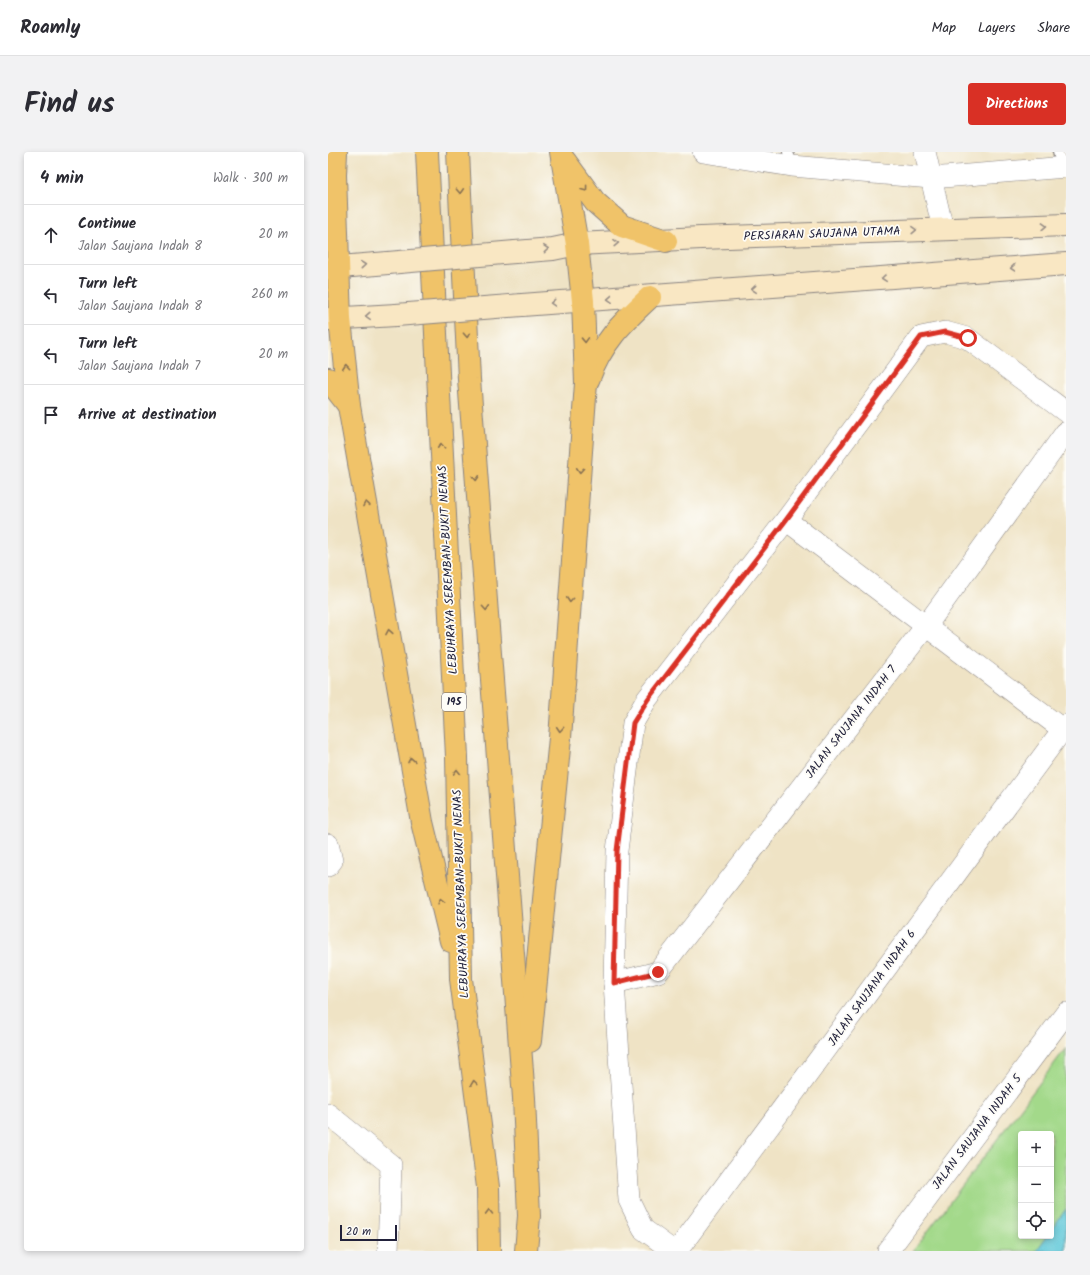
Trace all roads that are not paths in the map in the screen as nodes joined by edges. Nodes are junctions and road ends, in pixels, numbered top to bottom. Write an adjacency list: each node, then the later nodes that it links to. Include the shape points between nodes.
1 (336, 152): 10 (highway)
2 (427, 152): 28 (highway, LEBUHRAYA SEREMBAN-BUKIT NENAS / 195, one-way to 2, via 457,757)
3 (458, 152): 31 (highway, one-way to 31, via 469,379)
4 (703, 152): 7 (street)
5 (925, 152): 9 (street)
6 (561, 155): 13 (highway, one-way to 13, via 595,202 622,226); 14 (highway)
7 (790, 159): 9 (street)
8 (1062, 162): 9 (street)
9 (931, 178): 12 (street)
10 (332, 204): 16 (highway)
11 (1066, 225): 12 (main road, PERSIARAN SAUJANA UTAMA, one-way to 11)
12 (943, 229): 13 (main road, PERSIARAN SAUJANA UTAMA, one-way to 12)
13 (666, 241): 14 (main road, PERSIARAN SAUJANA UTAMA, one-way to 13)
14 (577, 244): 16 (main road, PERSIARAN SAUJANA UTAMA, one-way to 14, bridge, via 553,249); 18 (highway)
15 (1066, 264): 17 (main road, one-way to 17)
16 (333, 267): 19 (highway)
17 (650, 297): 18 (main road, one-way to 18); 21 (highway, via 616,329 595,360)
18 (583, 301): 19 (main road, one-way to 19, bridge); 21 (highway, one-way to 21)
19 (334, 319): 22 (highway, one-way to 19)
20 (328, 379): 22 (highway)
21 (586, 383): 31 (highway, one-way to 31, via 560,738)
22 (349, 406): 28 (highway, one-way to 22, via 422,822)
23 (1066, 412): 25 (street, via 968,338 945,332 921,337)
24 (1066, 432): 26 (street, JALAN SAUJANA INDAH 7)
25 (786, 520): 26 (street); 29 (street, via 648,699 633,723 617,851)
26 (926, 626): 27 (street); 29 (street, JALAN SAUJANA INDAH 7, via 658,972)
27 (1065, 729): 37 (street, JALAN SAUJANA INDAH 6)
28 (461, 979): 34 (highway, LEBUHRAYA SEREMBAN-BUKIT NENAS / 195, one-way to 28, via 488,1187)
29 (614, 983): 36 (street, via 629,1200 643,1229)
30 (1066, 1013): 38 (street, JALAN SAUJANA INDAH 5)
31 (524, 1098): 35 (highway, via 529,1216)
32 (328, 1114): 33 (street, via 391,1165)
33 (388, 1251)
34 (489, 1251)
35 (526, 1251)
36 (673, 1251)
37 (677, 1251)
38 (888, 1251)

